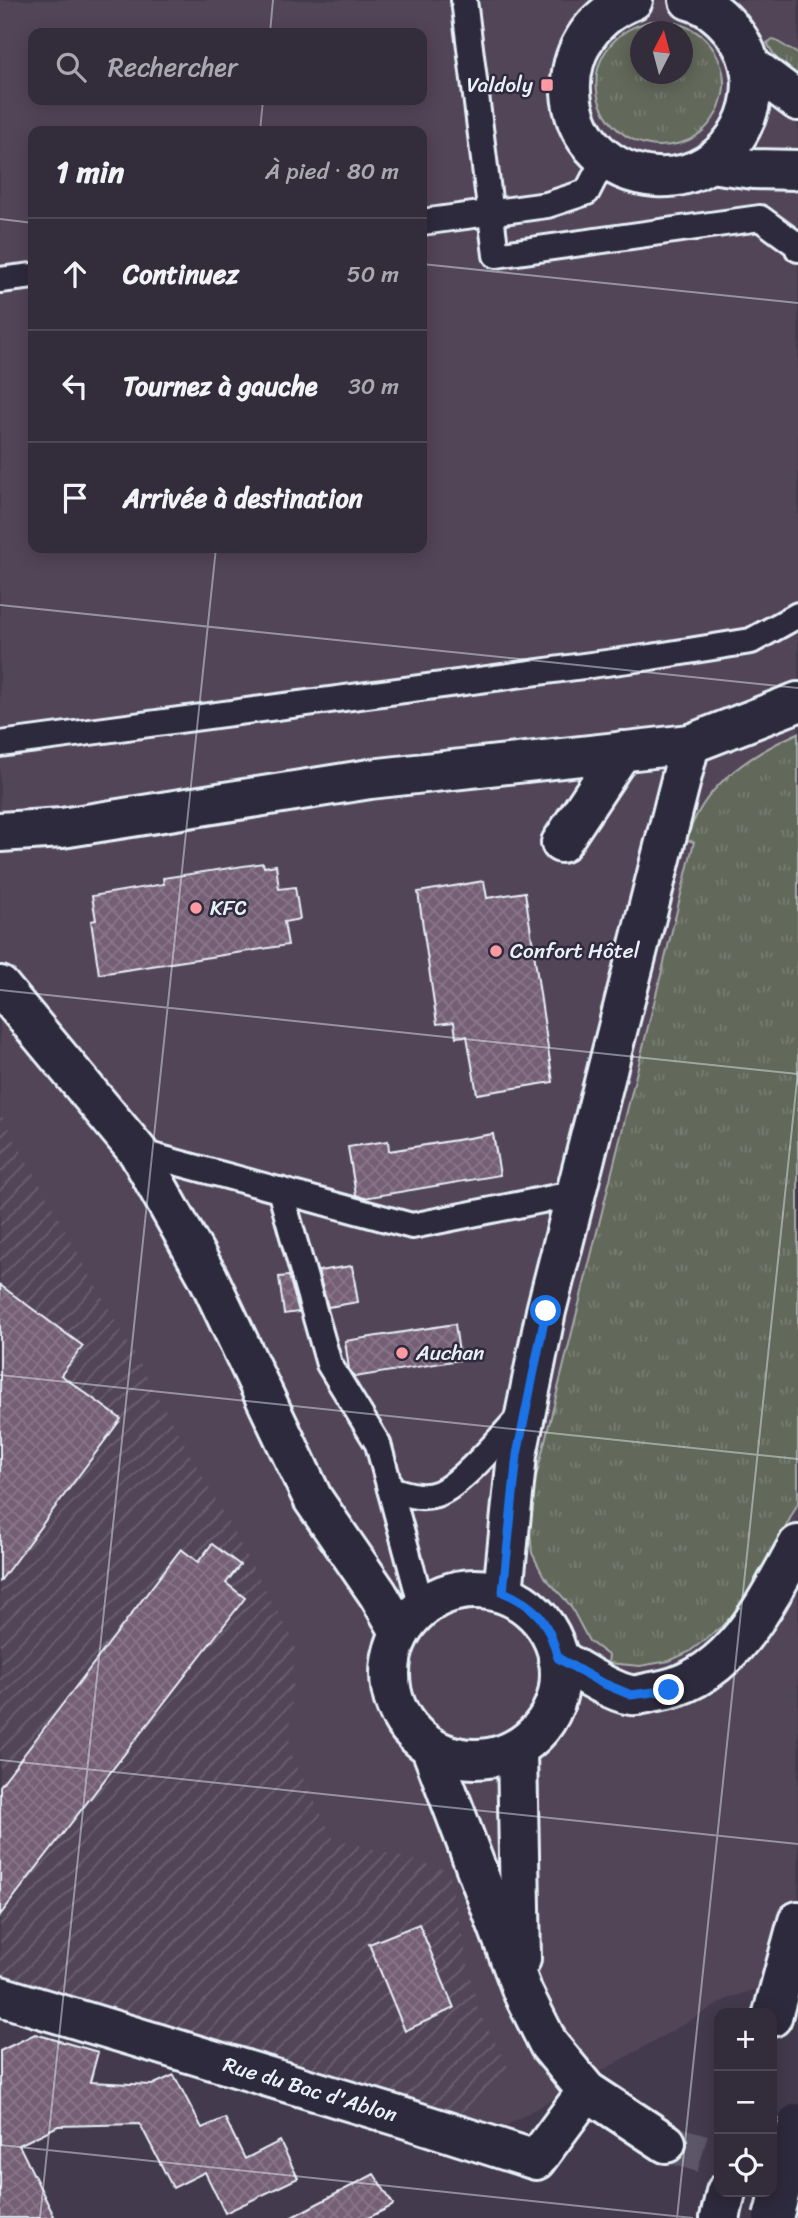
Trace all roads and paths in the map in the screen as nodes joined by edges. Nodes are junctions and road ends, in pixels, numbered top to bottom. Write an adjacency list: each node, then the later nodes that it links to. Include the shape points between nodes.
1 (464, 0): 9 (lane)
2 (689, 0): 4 (street, via 721,17 740,39)
3 (619, 2): 6 (street, via 583,38 570,79 573,108 584,136)
4 (750, 65): 5 (street); 7 (street, via 752,93 746,120 731,144)
5 (798, 101)
6 (605, 157): 7 (street, via 629,171 656,177 684,174); 9 (lane, via 587,192 547,205)
7 (710, 163): 8 (street)
8 (798, 170)
9 (492, 214): 10 (lane); 11 (lane, via 496,255 760,218)
10 (427, 221)
11 (798, 249)
12 (28, 277): 13 (lane)
13 (0, 280)
14 (798, 615): 16 (lane, via 751,641)
15 (798, 702): 17 (street)
16 (0, 744)
17 (690, 744): 18 (street); 26 (street)
18 (622, 751): 19 (street, via 370,779); 21 (street)
19 (62, 828): 20 (street); 22 (street)
20 (0, 832)
21 (561, 843)
22 (0, 860)
23 (0, 986): 24 (street)
24 (138, 1152): 25 (lane); 31 (street, via 208,1277 313,1499 378,1594)
25 (280, 1190): 26 (lane, via 412,1226); 28 (lane, via 329,1364 378,1444)
26 (577, 1193): 27 (street)
27 (526, 1410): 28 (lane, via 480,1460 439,1493 414,1497); 30 (street)
28 (390, 1489): 31 (lane)
29 (798, 1545): 32 (street, via 734,1648 699,1677 669,1690 631,1695)
30 (503, 1592): 31 (street, via 451,1591); 32 (street, via 538,1614 552,1636)
31 (410, 1617): 34 (street, via 392,1649 391,1676 403,1719)
32 (558, 1658): 33 (street, via 560,1678 548,1718)
33 (517, 1750): 34 (street, via 490,1759 459,1760); 36 (street)
34 (432, 1751): 36 (street)
35 (798, 1921): 38 (street)
36 (523, 1993): 39 (street, via 549,2045)
37 (0, 1996): 39 (street, Rue du Bac d'Ablon, via 536,2160)
38 (774, 2008)
39 (587, 2091): 41 (street)
40 (798, 2123): 44 (street, bridge)
41 (666, 2143)
42 (725, 2197): 43 (street)
43 (720, 2218)
44 (773, 2218)

